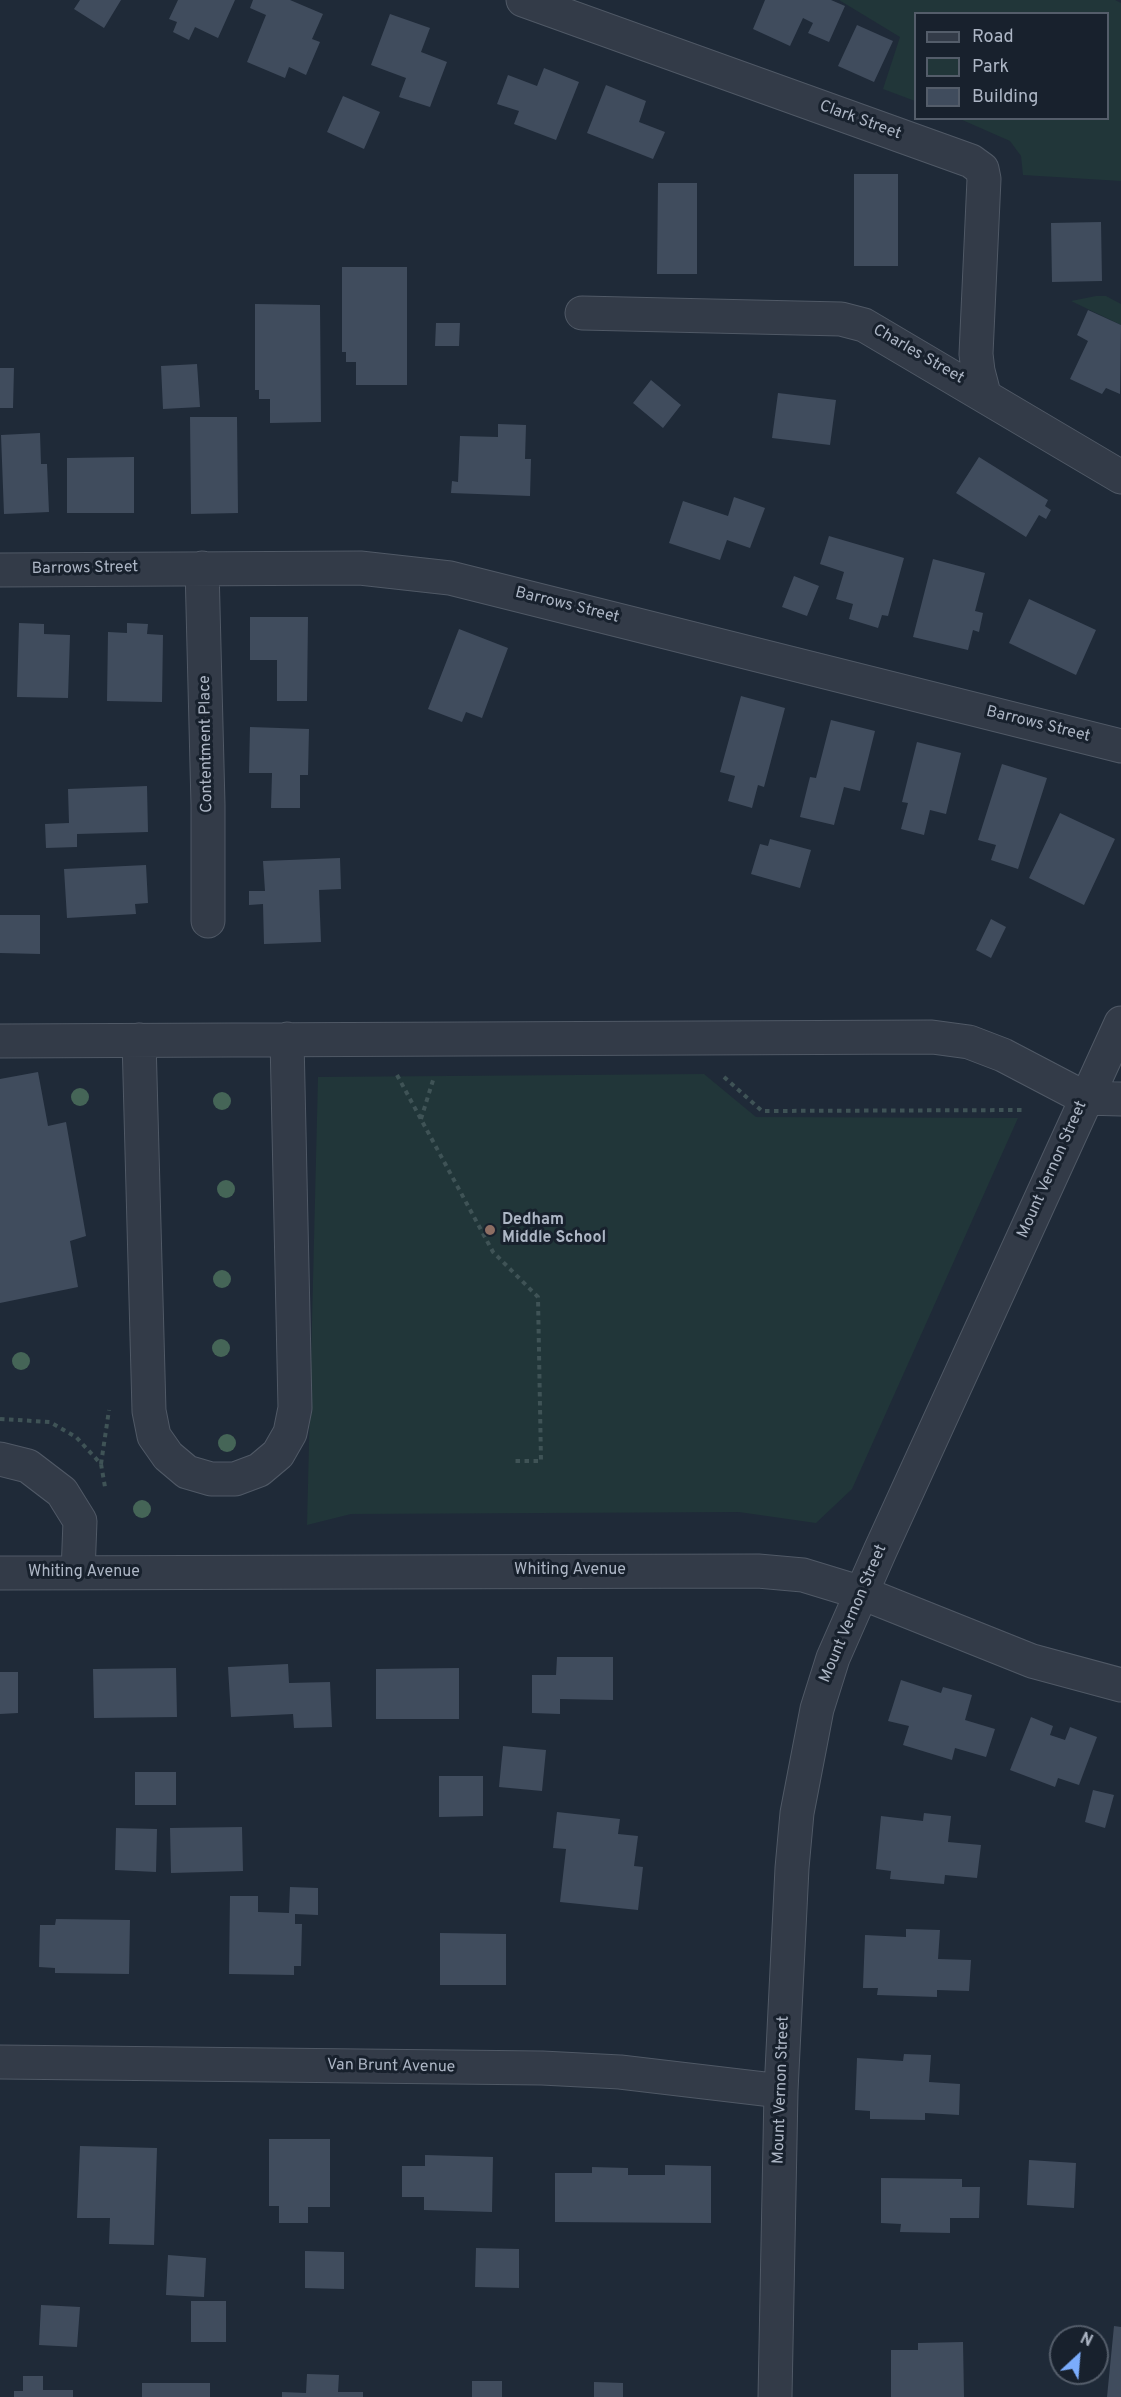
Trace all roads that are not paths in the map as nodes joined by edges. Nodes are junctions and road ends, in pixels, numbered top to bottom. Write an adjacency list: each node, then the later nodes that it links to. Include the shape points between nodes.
1 (523, 0): 3 (street, Clark Street, via 971,161 982,169 976,345)
2 (582, 313): 3 (street, Charles Street, via 841,319 864,325)
3 (984, 394): 4 (street, Charles Street)
4 (1121, 477)
5 (202, 568): 6 (street, Barrows Street); 7 (street, Barrows Street, via 360,568 450,578); 8 (street, Contentment Place)
6 (0, 570)
7 (1121, 746)
8 (207, 921)
9 (1121, 1023): 13 (street, Mount Vernon Street)
10 (287, 1039): 11 (street); 11 (street, via 295,1408 290,1433 278,1454 259,1470 236,1479 211,1479 187,1472 168,1456 154,1436 149,1411); 13 (street, via 932,1037 969,1042 1003,1055)
11 (139, 1040): 12 (street)
12 (0, 1041)
13 (1085, 1098): 14 (street); 18 (street, Mount Vernon Street)
14 (1121, 1099)
15 (0, 1459): 17 (street, via 28,1466 62,1492 80,1521)
16 (0, 1573): 17 (street, Whiting Avenue)
17 (78, 1573): 18 (street, Whiting Avenue, via 758,1571 803,1575)
18 (862, 1593): 19 (street, Whiting Avenue, via 1032,1661); 21 (street, Mount Vernon Street, via 833,1658 817,1709 799,1801)
19 (1121, 1685)
20 (0, 2062): 21 (street, Van Brunt Avenue, via 542,2068 620,2072)
21 (781, 2091): 22 (street, Mount Vernon Street)
22 (776, 2397)

